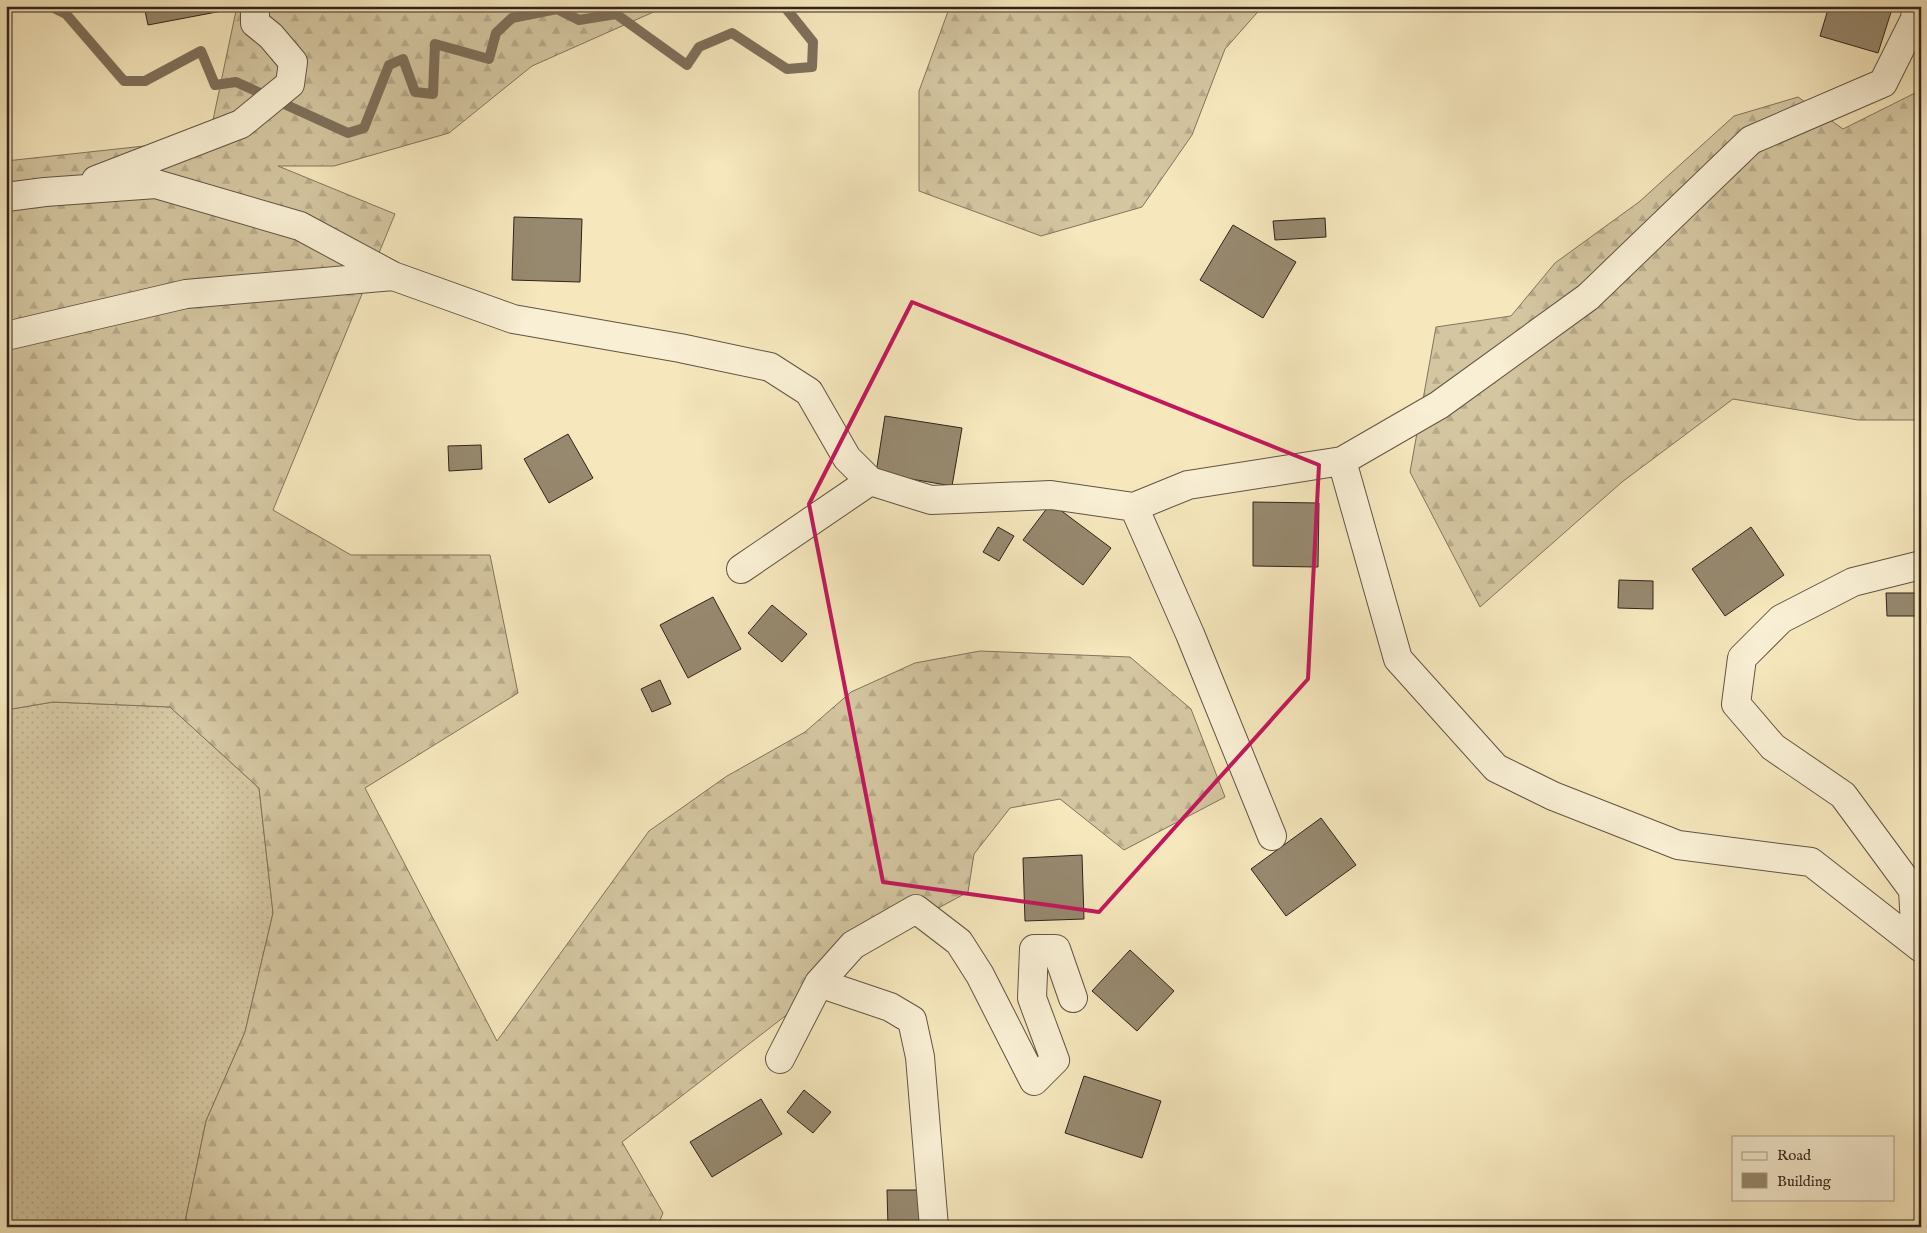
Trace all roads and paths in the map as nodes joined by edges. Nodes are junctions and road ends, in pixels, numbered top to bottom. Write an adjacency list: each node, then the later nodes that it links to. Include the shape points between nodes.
1 (255, 6): 3 (street, via 255,23 293,62 290,84 242,124)
2 (1916, 6): 7 (street, via 1915,19 1883,82 1751,140 1588,297 1439,405)
3 (72, 190): 4 (street); 5 (street, via 156,184 300,226)
4 (6, 197)
5 (393, 276): 6 (street, via 186,294); 8 (street, via 513,319 770,367 809,392 847,458)
6 (6, 336)
7 (1342, 461): 9 (street, via 1188,486); 13 (street, via 1398,659 1496,768 1553,796 1678,846 1811,862)
8 (870, 481): 9 (street, via 931,500 1051,495); 11 (street)
9 (1134, 507): 12 (street, via 1190,634)
10 (1921, 565): 13 (street, via 1853,582 1781,619 1742,658 1736,704 1773,748 1843,795 1913,890)
11 (741, 569)
12 (1272, 836)
13 (1918, 946)
14 (819, 983): 15 (street, via 853,945 916,909 959,942 980,975 1034,1081 1055,1060 1032,998 1034,949 1056,949); 16 (street); 17 (street, via 890,1007 912,1020 920,1057)
15 (1072, 998)
16 (780, 1059)
17 (934, 1227)

